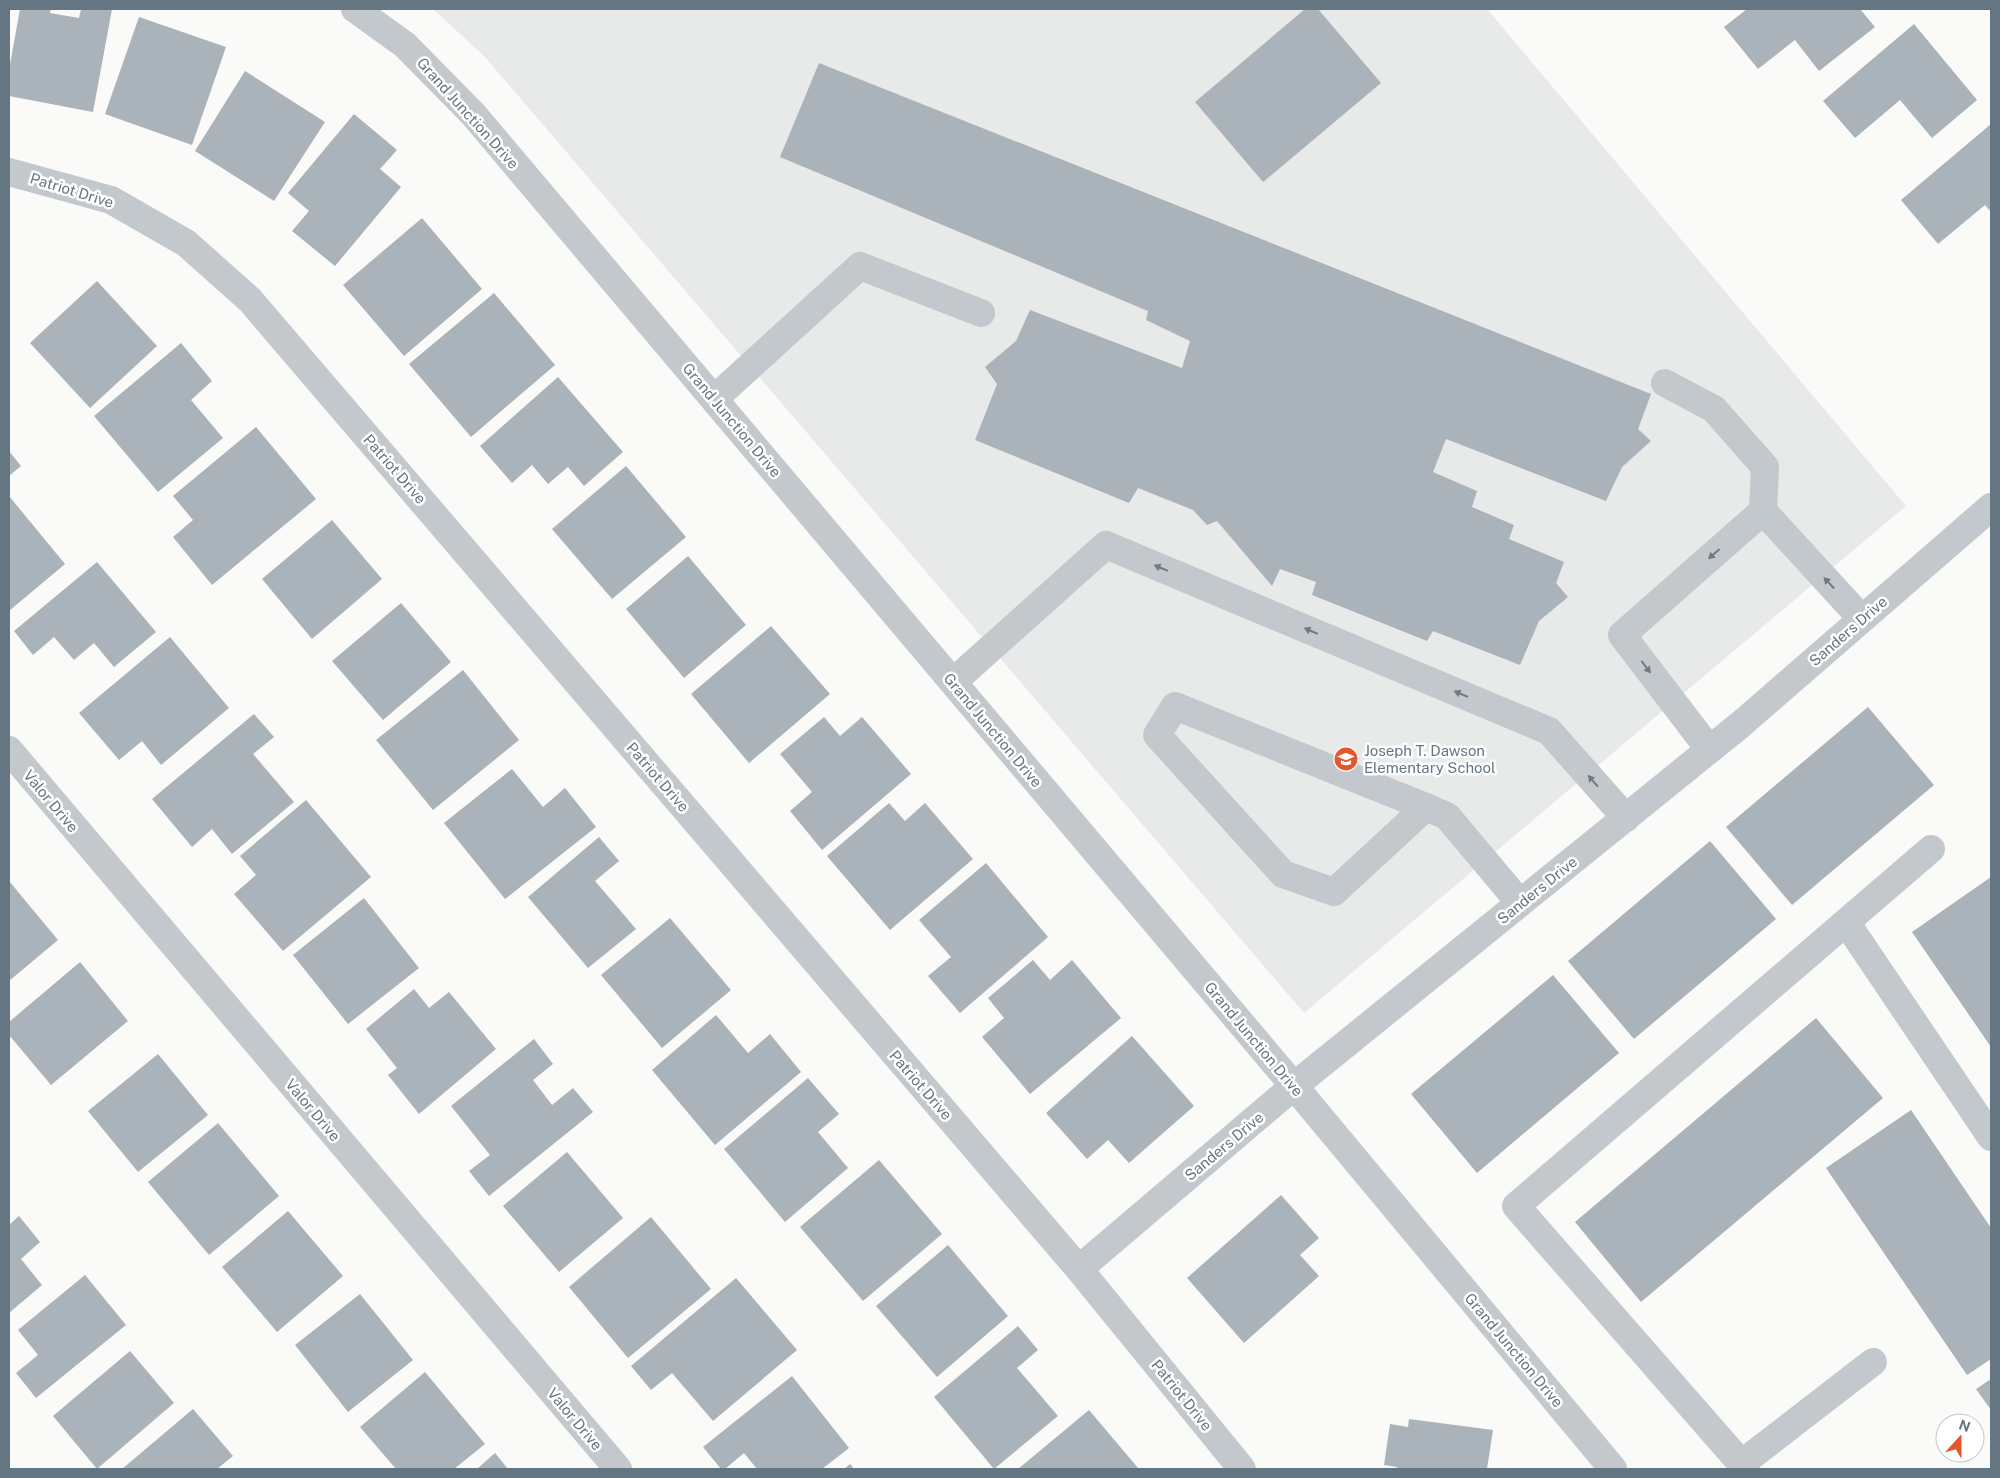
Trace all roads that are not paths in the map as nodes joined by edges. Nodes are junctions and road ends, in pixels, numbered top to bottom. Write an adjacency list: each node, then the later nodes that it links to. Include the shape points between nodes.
1 (354, 9): 5 (street, Grand Junction Drive, via 405,45 473,114)
2 (9, 172): 19 (street, Patriot Drive, via 111,200 186,243 250,300)
3 (981, 313): 5 (street, via 860,266)
4 (1665, 383): 7 (street, via 1714,409 1765,467)
5 (714, 399): 9 (street, Grand Junction Drive)
6 (1991, 507): 8 (street, Sanders Drive)
7 (1763, 511): 8 (street, one-way to 7); 11 (street, one-way to 11, via 1622,635)
8 (1862, 619): 11 (street, Sanders Drive)
9 (953, 682): 13 (street, one-way to 9, via 1549,731 1106,545); 17 (street, Grand Junction Drive)
10 (9, 750): 22 (street, Valor Drive)
11 (1709, 750): 13 (street, Sanders Drive)
12 (1426, 807): 12 (street, via 1175,706 1157,735 1283,874 1334,892); 15 (street, via 1447,816)
13 (1626, 818): 15 (street, Sanders Drive)
14 (1931, 849): 16 (street)
15 (1520, 903): 17 (street, Sanders Drive)
16 (1846, 922): 18 (street); 21 (street, via 1516,1206)
17 (1294, 1086): 19 (street, Sanders Drive); 24 (street, Grand Junction Drive)
18 (1991, 1137)
19 (1079, 1269): 23 (street, Patriot Drive)
20 (1873, 1362): 21 (street)
21 (1743, 1466)
22 (618, 1469)
23 (1242, 1469)
24 (1612, 1469)

